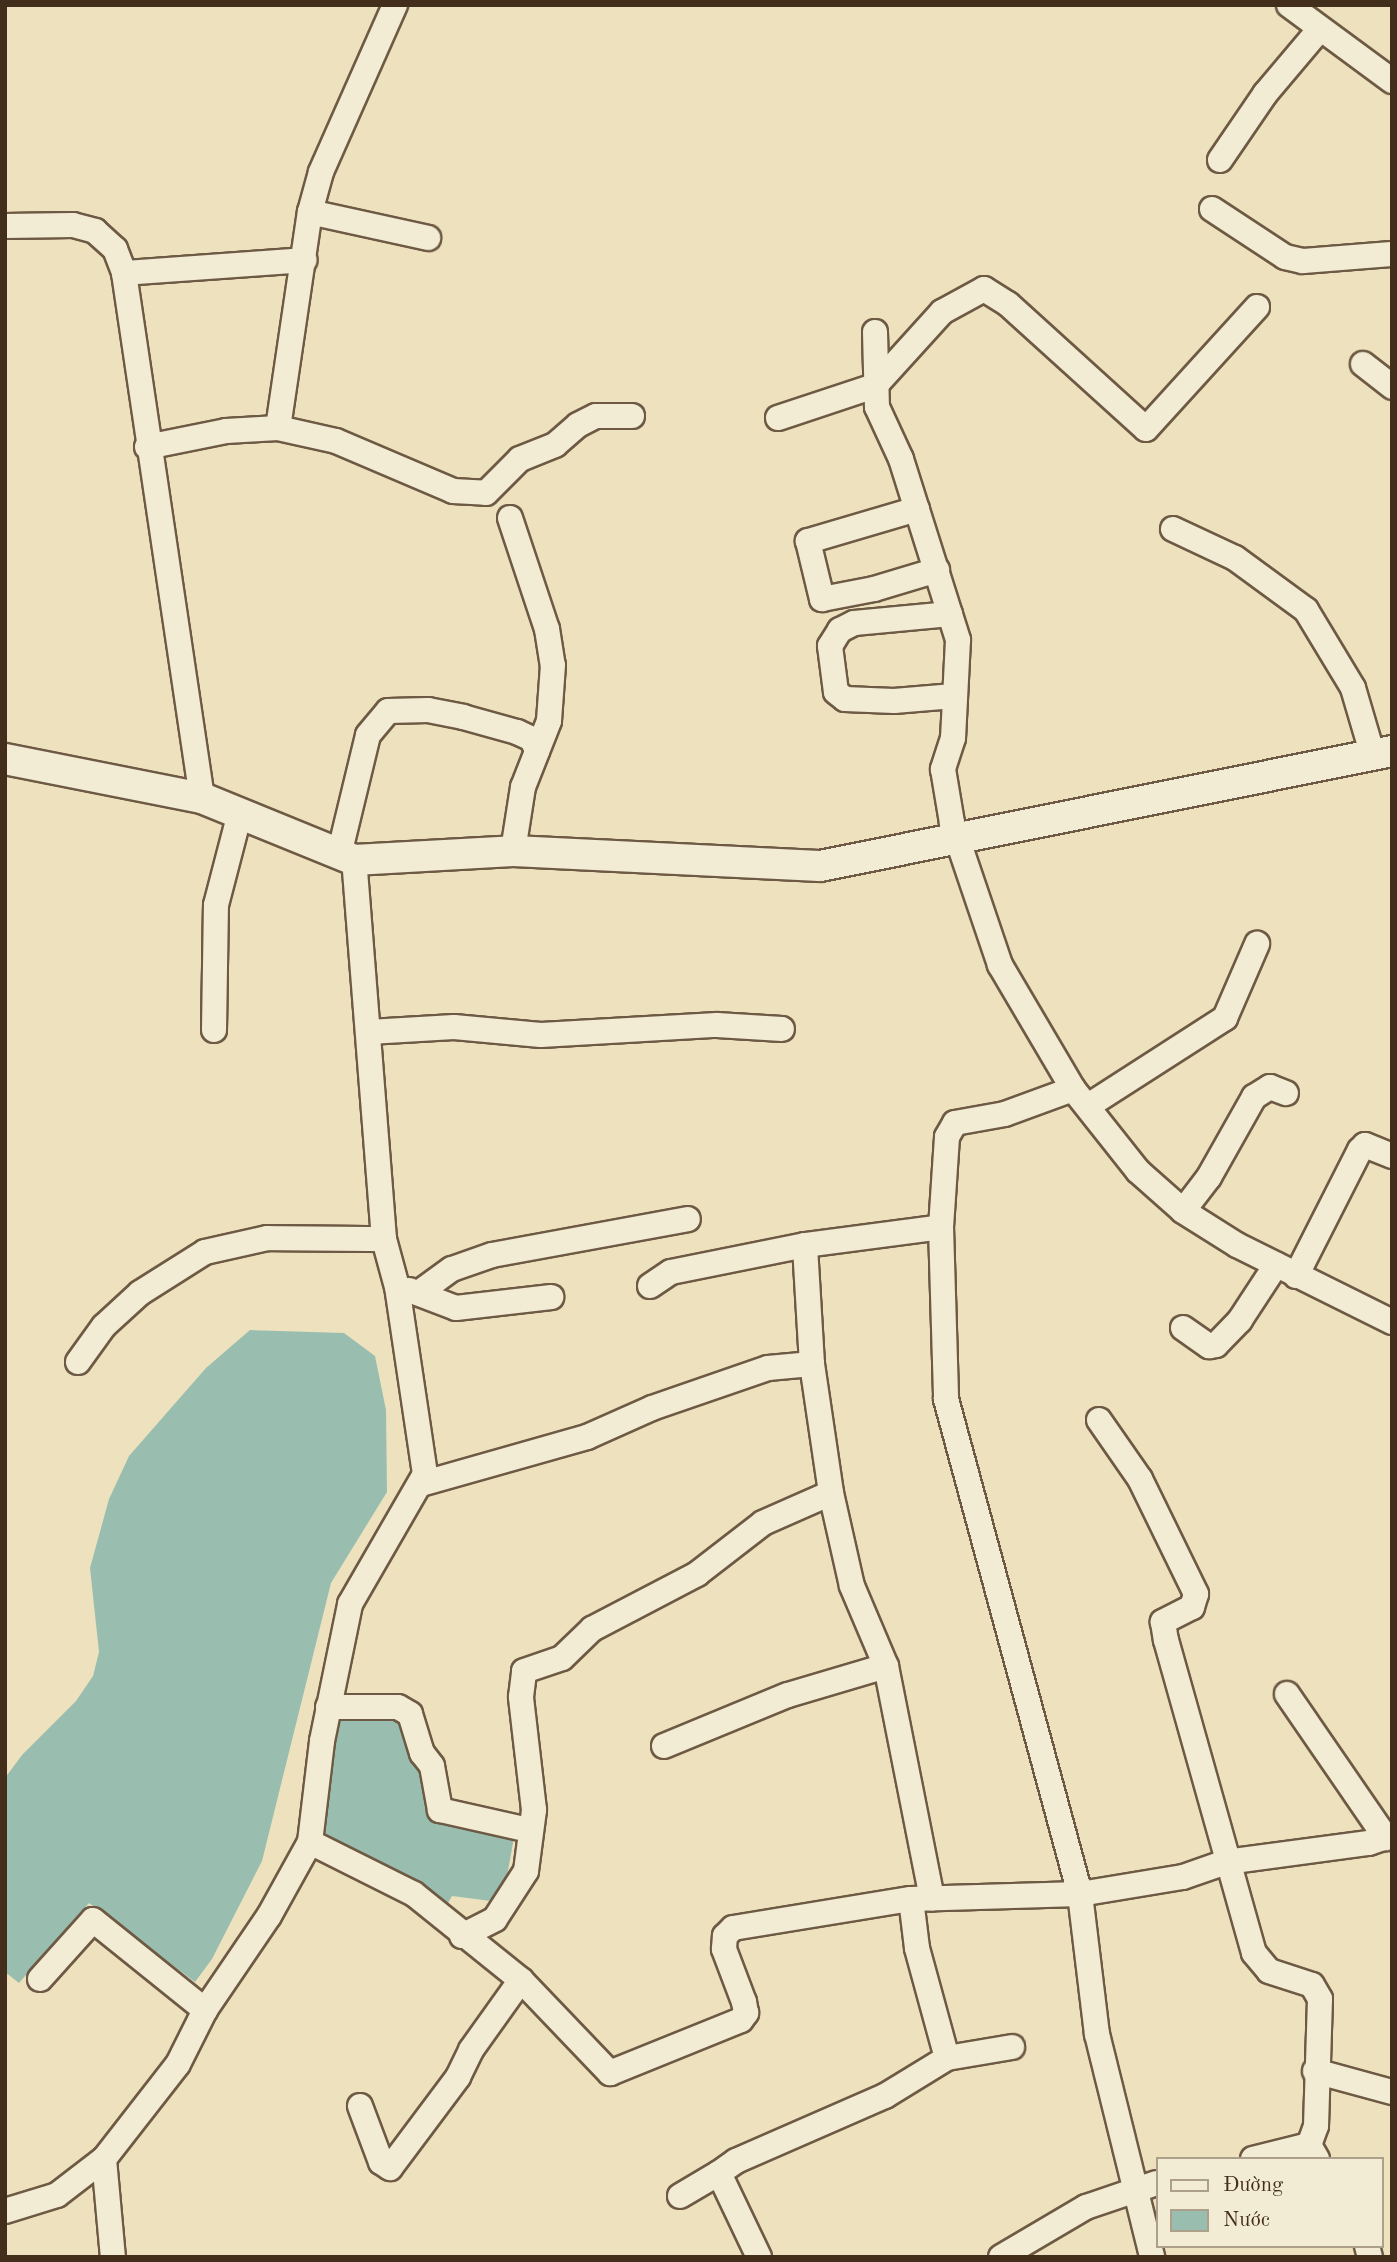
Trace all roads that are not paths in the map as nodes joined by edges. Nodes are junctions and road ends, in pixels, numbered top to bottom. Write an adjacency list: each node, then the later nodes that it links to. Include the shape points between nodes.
1 (395, 5): 7 (street, via 321,172)
2 (1289, 5): 3 (street)
3 (1320, 29): 4 (street); 5 (street, via 1265,94)
4 (1392, 81)
5 (1220, 160)
6 (1212, 209): 10 (street, via 1285,257 1303,261)
7 (310, 212): 9 (street); 11 (street)
8 (5, 226): 12 (street, via 73,225 95,231 115,249)
9 (428, 238)
10 (1392, 254)
11 (305, 260): 12 (street); 20 (street)
12 (124, 273): 21 (street)
13 (1257, 307): 16 (street, via 1146,429 1008,303 984,289 942,312)
14 (875, 332): 16 (street)
15 (1363, 364): 17 (street)
16 (875, 386): 19 (street); 22 (street, via 877,407)
17 (1392, 387)
18 (632, 416): 20 (street, via 596,416 578,425 555,445 520,459 486,493 453,491 336,441)
19 (778, 418)
20 (278, 428): 21 (street, via 236,429)
21 (147, 447): 31 (street)
22 (917, 509): 25 (street); 25 (street, via 808,541 822,599)
23 (510, 518): 28 (street, via 547,629 553,665 550,713)
24 (1173, 529): 29 (street, via 1235,558 1306,610 1353,688)
25 (937, 570): 26 (street)
26 (950, 614): 27 (street, via 958,640); 27 (street, via 854,623 840,630 830,646 836,692 845,699 894,702)
27 (954, 696): 33 (street, via 953,738 943,769 952,823)
28 (537, 751): 34 (street, via 523,787); 35 (street, via 532,739 517,732 463,717 417,709 388,711 368,735)
29 (1382, 754): 33 (street)
30 (5, 759): 31 (street)
31 (202, 798): 32 (street)
32 (240, 813): 35 (street); 38 (street, via 216,905)
33 (960, 838): 34 (street, via 820,866); 41 (street, via 989,940)
34 (513, 851): 35 (street)
35 (346, 858): 39 (street)
36 (1256, 944): 41 (street, via 1225,1018)
37 (782, 1028): 39 (street, via 717,1025 541,1034 454,1027)
38 (214, 1030)
39 (369, 1032): 46 (street)
40 (1286, 1093): 43 (street, via 1270,1087 1254,1097 1209,1177)
41 (1080, 1098): 43 (street, via 1138,1171); 45 (street, via 955,1123 947,1137)
42 (1392, 1156): 48 (street, via 1365,1146 1360,1150)
43 (1183, 1212): 48 (street)
44 (688, 1219): 50 (street, via 492,1255)
45 (941, 1227): 47 (street); 67 (street, via 946,1399)
46 (384, 1239): 50 (street); 54 (street, via 267,1238 205,1252 140,1293 104,1326)
47 (805, 1245): 49 (street, via 671,1272); 55 (street)
48 (1286, 1270): 52 (street); 53 (street, via 1216,1345 1209,1346)
49 (650, 1286)
50 (408, 1290): 51 (street, via 456,1308); 57 (street, via 425,1458)
51 (551, 1297)
52 (1392, 1322)
53 (1183, 1328)
54 (78, 1362)
55 (812, 1364): 57 (street, via 768,1368 652,1408 587,1437); 58 (street)
56 (1099, 1420): 66 (street, via 1140,1479 1196,1594 1192,1607 1166,1619 1164,1626)
57 (421, 1484): 61 (street, via 350,1604)
58 (831, 1493): 59 (street, via 852,1586); 63 (street, via 763,1523 697,1574 592,1629 562,1658 524,1671 521,1697 534,1810)
59 (886, 1666): 62 (street, via 789,1695); 68 (street)
60 (1287, 1694): 64 (street)
61 (328, 1707): 63 (street, via 398,1707 410,1714 422,1753 432,1766 440,1810); 65 (street)
62 (664, 1746)
63 (529, 1830): 69 (street, via 526,1871 512,1899 495,1919)
64 (1389, 1836): 66 (street)
65 (310, 1842): 69 (street, via 414,1894); 72 (street, via 269,1916)
66 (1226, 1862): 67 (street, via 1183,1877); 75 (street, via 1260,1963 1317,1990)
67 (1080, 1894): 68 (street); 82 (street, via 1097,2034 1123,2153)
68 (921, 1898): 71 (street, via 733,1928 725,1936 724,1948 744,2002 746,2013 741,2020 610,2073); 74 (street, via 917,1948)
69 (462, 1936): 71 (street)
70 (40, 1979): 72 (street, via 93,1920)
71 (521, 1980): 77 (street, via 471,2050 458,2077 390,2168 381,2162)
72 (205, 2010): 80 (street, via 178,2064)
73 (1012, 2047): 74 (street)
74 (947, 2057): 81 (street, via 885,2096 736,2161)
75 (1315, 2071): 76 (street); 78 (street)
76 (1392, 2092)
77 (360, 2106)
78 (1313, 2152): 79 (street)
79 (1270, 2157)
80 (103, 2159): 84 (street, via 57,2195); 85 (street)
81 (719, 2173): 83 (street); 86 (street)
82 (1147, 2187): 87 (street, via 1064,2218); 88 (street)
83 (680, 2196)
84 (5, 2211)
85 (113, 2257)
86 (759, 2257)
87 (1001, 2257)
88 (1152, 2257)

